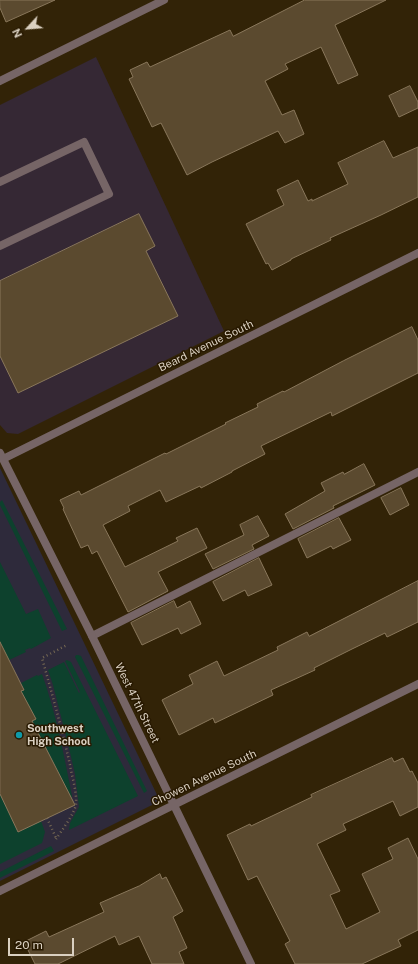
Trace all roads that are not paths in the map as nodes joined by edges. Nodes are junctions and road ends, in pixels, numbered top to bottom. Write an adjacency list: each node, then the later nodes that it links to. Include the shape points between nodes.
1 (164, 0): 2 (street)
2 (0, 81)
3 (0, 182): 4 (street, via 84,142 109,194)
4 (0, 246)
5 (418, 253): 6 (street, Beard Avenue South)
6 (2, 456): 8 (street, West 47th Street)
7 (418, 472): 8 (street)
8 (92, 636): 10 (street, West 47th Street)
9 (418, 684): 10 (street, Chowen Avenue South)
10 (174, 805): 11 (street, Chowen Avenue South); 12 (street, West 47th Street)
11 (0, 891)
12 (251, 964)

